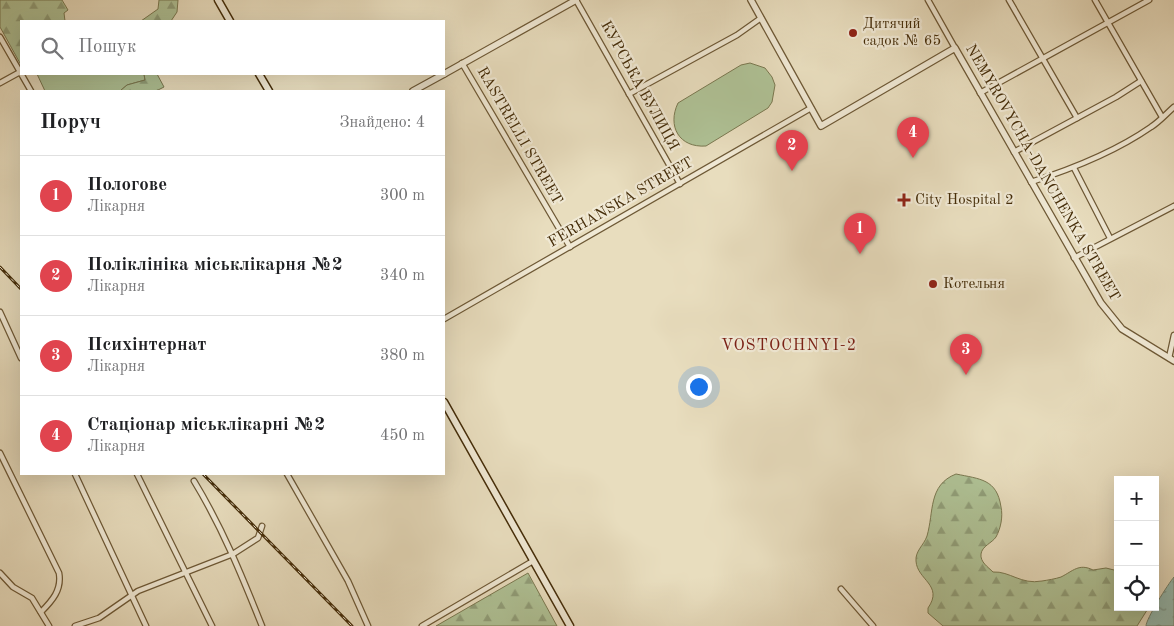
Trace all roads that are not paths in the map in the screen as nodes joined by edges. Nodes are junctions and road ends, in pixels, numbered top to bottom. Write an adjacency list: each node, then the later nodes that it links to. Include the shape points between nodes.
1 (218, 0): 9 (main road)
2 (576, 0): 14 (street); 26 (street, КУРСЬКА ВУЛИЦЯ)
3 (751, 0): 8 (street)
4 (928, 0): 12 (street, NEMYROVYCHA-DANCHENKA STREET)
5 (1009, 0): 13 (street)
6 (1095, 0): 10 (street)
7 (1149, 0): 10 (street)
8 (761, 18): 26 (street, via 737,35); 28 (street)
9 (229, 20)
10 (1108, 22): 13 (street); 20 (street)
11 (0, 36): 15 (street)
12 (955, 48): 25 (street, NEMYROVYCHA-DANCHENKA STREET); 28 (street, via 821,126)
13 (1043, 59): 25 (street); 30 (street)
14 (462, 63): 16 (street); 37 (street, RASTRELLI STREET)
15 (20, 72): 21 (street)
16 (445, 73)
17 (22, 75): 22 (street)
18 (260, 75): 23 (main road)
19 (442, 75): 24 (street)
20 (1141, 80): 29 (street); 30 (street)
21 (0, 83)
22 (30, 90)
23 (267, 90)
24 (414, 90)
25 (980, 93): 31 (street, NEMYROVYCHA-DANCHENKA STREET)
26 (629, 94): 34 (street, КУРСЬКА ВУЛИЦЯ)
27 (1174, 107): 29 (street)
28 (811, 108): 34 (street, FERHANSKA STREET)
29 (1162, 117): 32 (street, via 1151,127)
30 (1077, 118): 31 (street)
31 (1014, 152): 33 (street, NEMYROVYCHA-DANCHENKA STREET)
32 (1074, 168): 33 (street); 36 (street)
33 (1031, 182): 38 (street, NEMYROVYCHA-DANCHENKA STREET)
34 (680, 184): 37 (street, FERHANSKA STREET)
35 (1174, 206): 36 (street)
36 (1110, 238): 38 (street)
37 (570, 247): 40 (street, FERHANSKA STREET)
38 (1074, 258): 43 (street, NEMYROVYCHA-DANCHENKA STREET, via 1101,303 1122,328)
39 (0, 312): 42 (street)
40 (445, 318)
41 (1174, 336): 43 (street)
42 (20, 356)
43 (1171, 360)
44 (445, 404): 52 (main road)
45 (0, 453): 57 (street, via 59,573 59,585 53,600)
46 (75, 475): 56 (street)
47 (137, 475): 54 (street)
48 (288, 475): 63 (street, via 348,581)
49 (194, 481): 51 (street, via 213,511)
50 (262, 526): 51 (street, via 258,538)
51 (233, 554): 54 (street); 62 (street)
52 (533, 561): 64 (street); 65 (main road)
53 (0, 573): 57 (street, via 13,587 32,598)
54 (186, 574): 56 (street); 61 (street)
55 (841, 589): 66 (street)
56 (132, 596): 59 (street, via 99,618); 60 (street)
57 (41, 612): 58 (street)
58 (50, 626)
59 (75, 626)
60 (146, 626)
61 (212, 626)
62 (262, 626)
63 (368, 626)
64 (422, 626)
65 (570, 626)
66 (873, 626)

